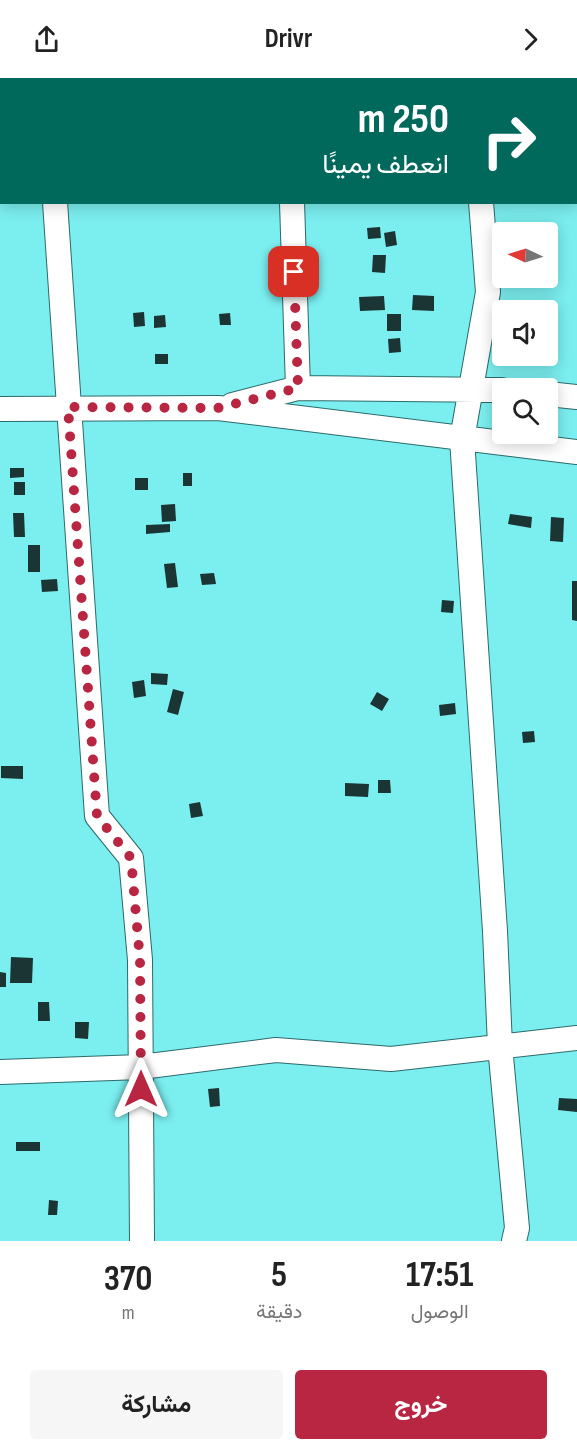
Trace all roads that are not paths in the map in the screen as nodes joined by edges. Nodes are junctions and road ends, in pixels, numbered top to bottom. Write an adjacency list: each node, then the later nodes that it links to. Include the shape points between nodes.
1 (55, 204): 9 (street)
2 (292, 204): 4 (street)
3 (481, 204): 5 (street, via 488,292)
4 (298, 388): 5 (street); 10 (street)
5 (470, 389): 6 (street); 12 (street)
6 (492, 390)
7 (558, 395): 8 (street)
8 (577, 397)
9 (68, 407): 10 (street); 11 (street); 16 (street, via 97,816 131,858 140,960)
10 (218, 408): 12 (street)
11 (0, 409)
12 (462, 439): 13 (street); 15 (street)
13 (577, 452)
14 (577, 1038): 15 (street)
15 (500, 1046): 16 (street, via 391,1059 276,1050); 19 (street, via 517,1227)
16 (141, 1067): 17 (street); 18 (street)
17 (0, 1072)
18 (142, 1241)
19 (514, 1241)

